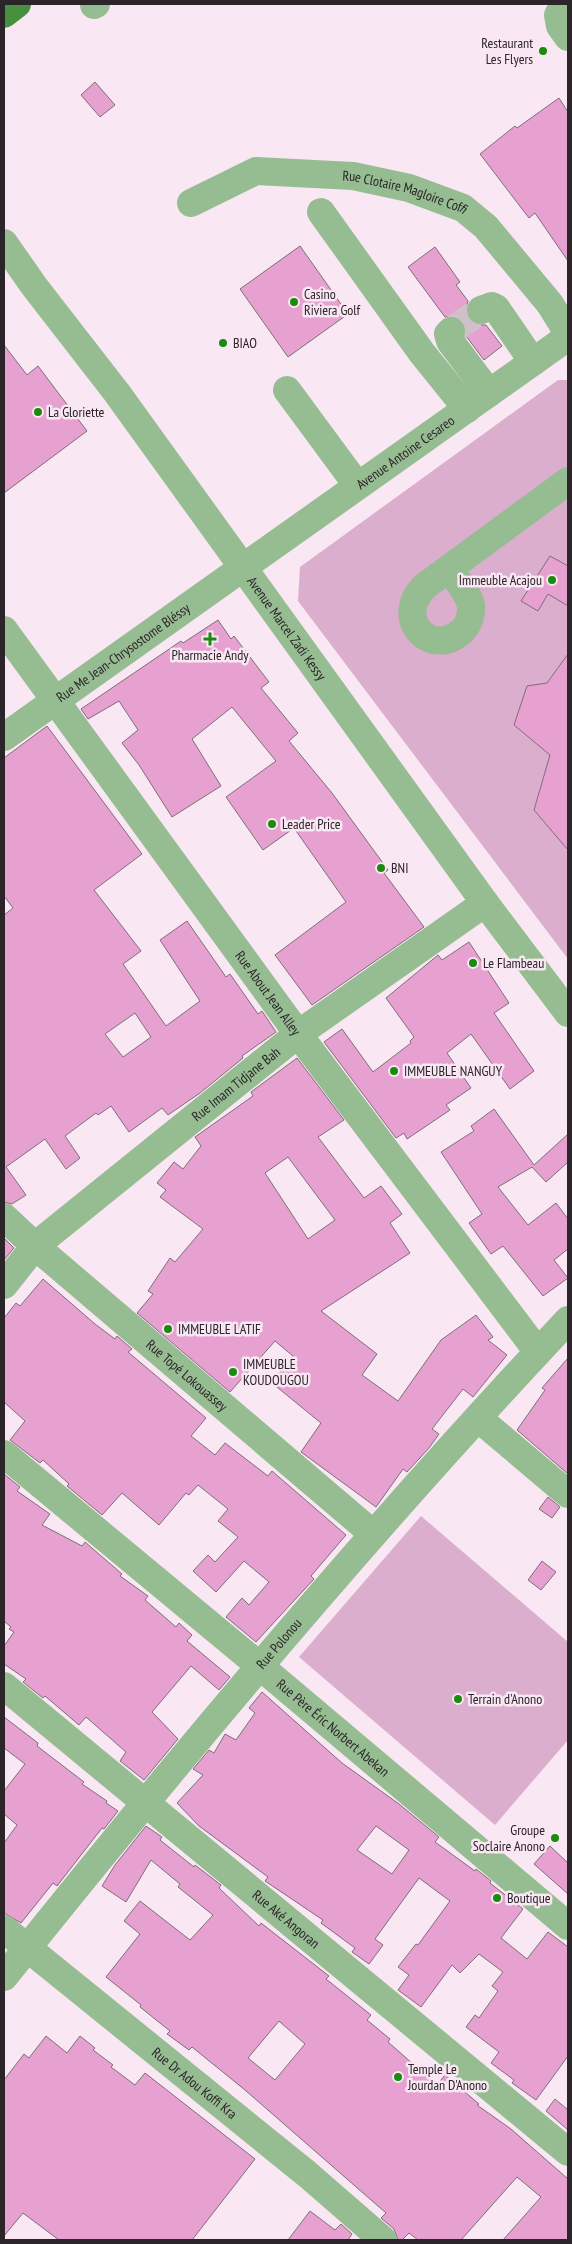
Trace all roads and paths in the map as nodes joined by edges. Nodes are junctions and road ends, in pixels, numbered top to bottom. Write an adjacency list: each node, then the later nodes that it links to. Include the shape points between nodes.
1 (17, 4): 3 (main road)
2 (565, 4): 4 (street, via 558,15 560,26)
3 (4, 14)
4 (568, 37)
5 (191, 203): 10 (street, Rue Clotaire Magloire Coffi, via 256,171 353,176 409,188 463,208 486,227 550,304)
6 (321, 212): 15 (street)
7 (4, 243): 18 (street, Avenue Marcel Zadi Kessy)
8 (481, 310): 12 (street, via 492,306 496,308)
9 (451, 331): 14 (street, via 448,334 450,341)
10 (568, 332)
11 (568, 337): 12 (street, Avenue Antoine Cesareo)
12 (533, 362): 14 (street, Avenue Antoine Cesareo)
13 (287, 390): 17 (street)
14 (490, 393): 15 (street, Avenue Antoine Cesareo)
15 (466, 409): 17 (street, Avenue Antoine Cesareo)
16 (568, 481): 19 (street)
17 (357, 486): 18 (street, Avenue Antoine Cesareo)
18 (244, 568): 21 (street, Rue Me Jean-Chrysostome Bléssy); 23 (street, Avenue Marcel Zadi Kessy)
19 (449, 569)
20 (4, 630): 21 (street, Rue About Jean Alley)
21 (54, 701): 22 (street, Rue Me Jean-Chrysostome Bléssy); 25 (street, Rue About Jean Alley)
22 (4, 737)
23 (484, 903): 24 (street, Avenue Marcel Zadi Kessy); 25 (street, Rue Imam Tidjane Bah)
24 (568, 1013)
25 (298, 1034): 27 (street, Rue Imam Tidjane Bah); 30 (street, Rue About Jean Alley)
26 (4, 1217): 27 (street, Rue Topé Lokouassey)
27 (35, 1246): 28 (street, Rue Imam Tidjane Bah); 34 (street, Rue Topé Lokouassey)
28 (4, 1285)
29 (568, 1320): 30 (street, Rue Polonou)
30 (538, 1352): 31 (street, Rue Polonou)
31 (478, 1418): 33 (street); 34 (street, Rue Polonou)
32 (4, 1454): 35 (street, Rue Père Éric Norbert Abekan)
33 (568, 1494)
34 (372, 1533): 35 (street, Rue Polonou)
35 (261, 1667): 37 (street, Rue Polonou); 38 (street, Rue Père Éric Norbert Abekan)
36 (4, 1686): 37 (street, Rue Aké Angoran)
37 (145, 1802): 40 (street, Rue Polonou); 42 (street, Rue Aké Angoran)
38 (568, 1926)
39 (4, 1929): 40 (street, Rue Dr Adou Koffi Kra)
40 (27, 1948): 41 (street, Rue Polonou); 43 (street, Rue Dr Adou Koffi Kra, via 307,2174)
41 (4, 1977)
42 (568, 2152)
43 (383, 2240)

